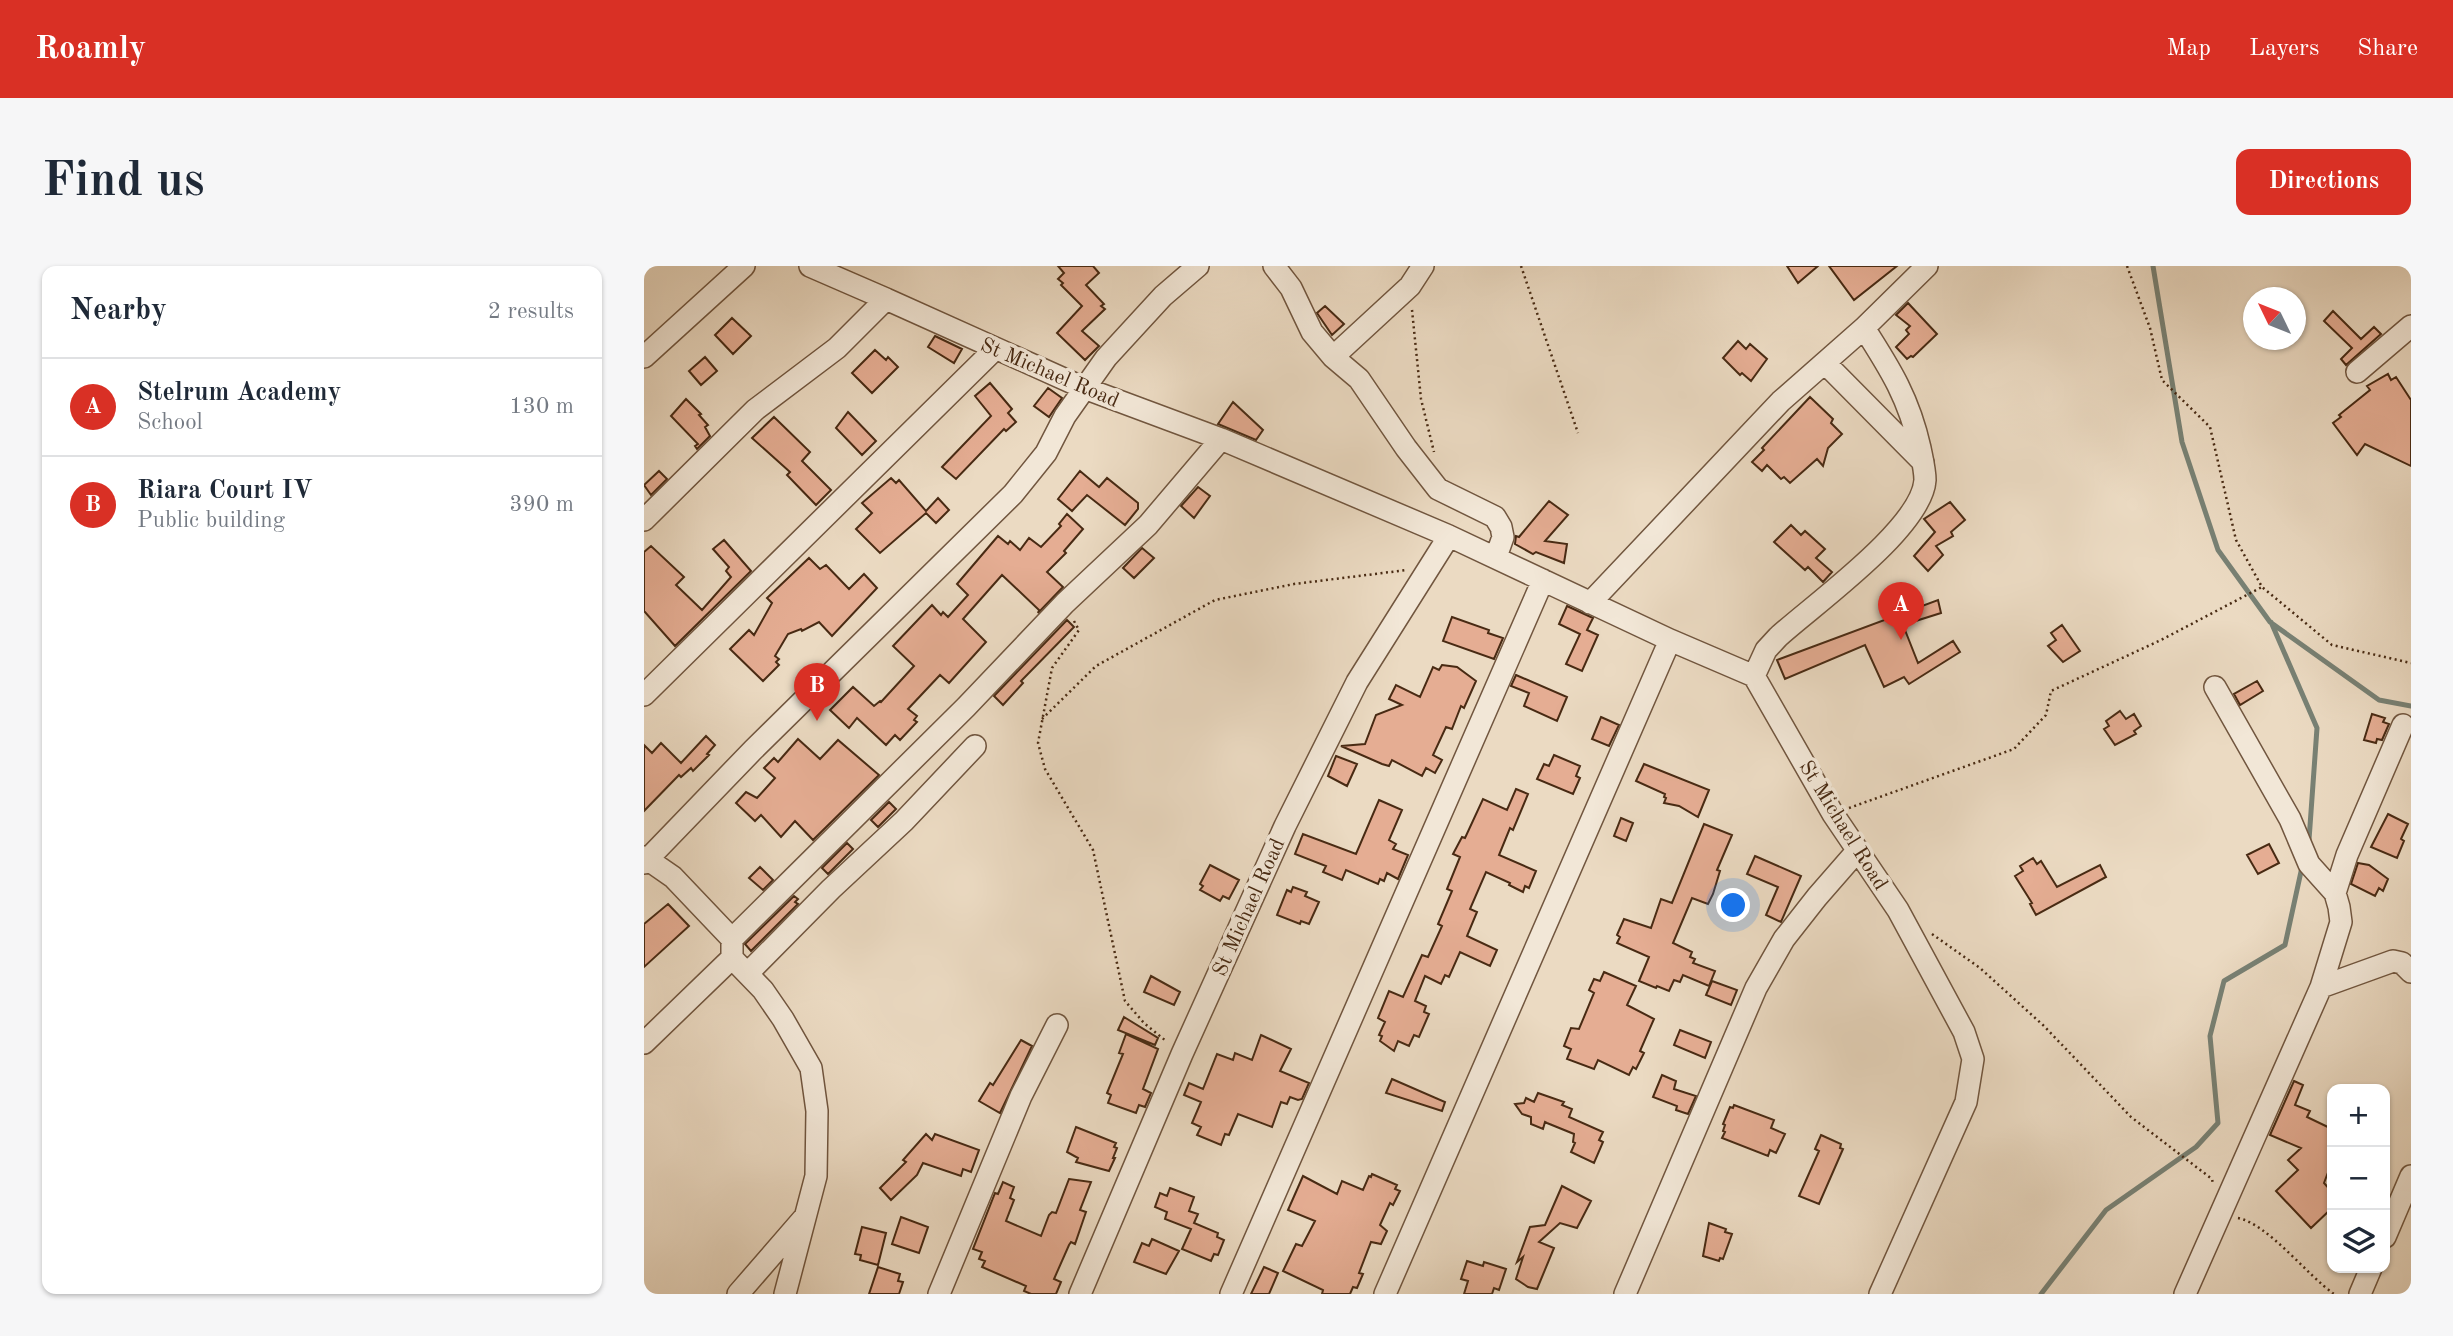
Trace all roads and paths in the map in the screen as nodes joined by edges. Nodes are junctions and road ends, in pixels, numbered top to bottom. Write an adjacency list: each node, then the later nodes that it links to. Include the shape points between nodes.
1 (744, 266): 14 (street)
2 (1198, 266): 18 (street, via 1105,358)
3 (1274, 266): 15 (street, via 1291,288 1312,332)
4 (1423, 266): 9 (street)
5 (1521, 266): 19 (path)
6 (1927, 266): 12 (street)
7 (2127, 266): 28 (path, via 2150,328 2162,380 2210,426 2236,540)
8 (815, 267): 10 (street, St Michael Road)
9 (1409, 286): 15 (street); 22 (path, via 1421,399 1440,476)
10 (886, 299): 13 (street, St Michael Road); 23 (street, via 837,348 755,410)
11 (2411, 326): 17 (street)
12 (1864, 328): 16 (street); 21 (street, via 1899,384 1913,417)
13 (995, 349): 18 (street, St Michael Road); 35 (street)
14 (644, 357)
15 (1333, 357): 22 (street, via 1359,379)
16 (1825, 362): 21 (street); 30 (street, via 1781,401)
17 (2357, 372)
18 (1084, 388): 20 (street, St Michael Road); 41 (street, via 1046,453 1013,494)
19 (1578, 433)
20 (1221, 439): 24 (street, St Michael Road); 29 (street, via 1148,525)
21 (1923, 462): 33 (street, via 1925,481 1917,504 1876,554 1778,637)
22 (1438, 489): 25 (street, via 1495,517 1503,537)
23 (644, 520)
24 (1449, 537): 25 (street, St Michael Road); 26 (street, St Michael Road)
25 (1496, 557): 27 (street, St Michael Road)
26 (1431, 567): 36 (path, via 1294,584 1215,600 1096,666); 50 (street, St Michael Road, via 1351,694 1285,826)
27 (1543, 580): 30 (street, St Michael Road); 61 (street)
28 (2262, 587): 32 (path, via 2332,645); 39 (path, via 2051,691 2046,715 2014,749)
29 (1065, 603): 36 (path, via 1079,630 1052,668); 44 (street)
30 (1590, 603): 31 (street, St Michael Road)
31 (1670, 640): 33 (street, St Michael Road); 62 (street)
32 (2411, 663)
33 (1754, 676): 39 (street, St Michael Road)
34 (2215, 687): 42 (street, via 2290,819 2309,864)
35 (644, 695)
36 (1042, 719): 50 (path, via 1038,743 1045,769 1093,850 1125,1001)
37 (2403, 724): 42 (street)
38 (975, 746): 46 (street)
39 (1833, 814): 40 (street, St Michael Road)
40 (1858, 850): 56 (street, St Michael Road, via 1936,978 1973,1059 1966,1102); 63 (street, via 1784,939 1756,988)
41 (645, 860): 44 (street, via 673,877)
42 (2335, 893): 47 (street, via 2341,922)
43 (1929, 931): 52 (path, via 1980,968 2044,1026 2131,1117 2212,1180)
44 (732, 948): 46 (street); 49 (street)
45 (2411, 972): 47 (street, via 2393,961)
46 (748, 973): 53 (street, via 783,1019 811,1068 817,1111 816,1177)
47 (2320, 987): 52 (street)
48 (1057, 1025): 59 (street, via 1021,1096)
49 (644, 1043)
50 (1182, 1054): 60 (street, St Michael Road)
51 (2411, 1176): 54 (street)
52 (2220, 1214): 64 (street); 65 (path, via 2256,1227)
53 (806, 1215): 57 (street); 58 (street)
54 (2390, 1225)
55 (2369, 1273): 66 (street)
56 (1883, 1289)
57 (738, 1294)
58 (786, 1294)
59 (939, 1294)
60 (1080, 1294)
61 (1231, 1294)
62 (1385, 1294)
63 (1625, 1294)
64 (2185, 1294)
65 (2334, 1294)
66 (2360, 1294)

